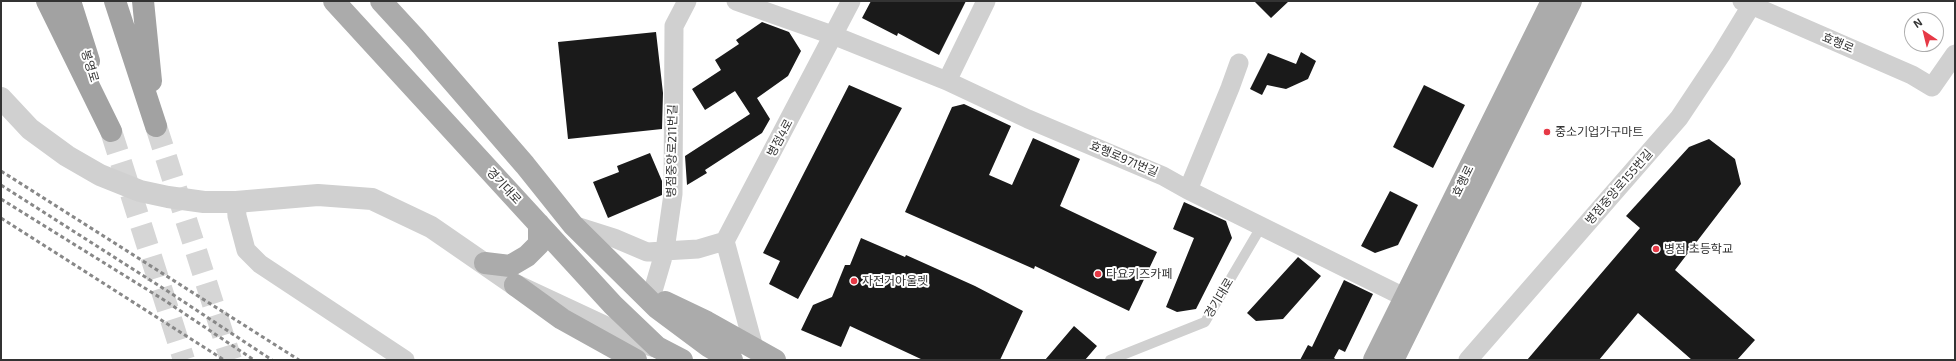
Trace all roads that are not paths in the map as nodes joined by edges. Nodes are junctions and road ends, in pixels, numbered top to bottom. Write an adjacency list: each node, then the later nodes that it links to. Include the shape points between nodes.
1 (46, 1): 2 (highway, 봉영로, via 111,131)
2 (70, 1)
3 (115, 1): 4 (highway, via 156,126)
4 (143, 1)
5 (334, 1): 21 (main road, 경기대로)
6 (381, 1): 22 (main road, via 525,165)
7 (687, 1): 25 (street, 병점중앙로211번길, via 674,26 673,194)
8 (736, 1): 14 (street)
9 (851, 1): 14 (street, 병점4로)
10 (986, 1): 17 (street)
11 (1552, 1): 29 (main road, 효행로)
12 (1571, 1): 39 (main road, 효행로)
13 (1749, 3): 15 (street, 효행로, via 1932,86); 40 (street, 병점중앙로155번길, via 1721,55 1679,118)
14 (835, 36): 17 (street, 효행로971번길); 24 (street, 병점4로)
15 (1955, 54)
16 (1239, 63): 19 (street)
17 (946, 81): 19 (street, 효행로971번길, via 1163,176)
18 (1, 98): 20 (street, via 30,129 66,156 100,175 140,191 168,197 204,202)
19 (1188, 190): 23 (street, 효행로971번길)
20 (236, 202): 26 (street, via 318,195 372,199 431,227); 32 (street, via 246,250 260,264)
21 (539, 224): 26 (main road, via 539,244 527,256 510,266); 31 (main road, 경기대로, via 613,305)
22 (573, 225): 25 (street, via 647,252); 28 (main road)
23 (1262, 227): 29 (street, 효행로971번길); 37 (lane, 경기대로, via 1205,322)
24 (725, 241): 25 (street, via 698,249); 30 (street)
25 (664, 250): 28 (street, 병점중앙로211번길)
26 (485, 263): 27 (street)
27 (515, 285): 31 (street); 33 (main road, via 562,319)
28 (646, 295): 30 (main road, via 707,322); 35 (main road, via 708,346)
29 (1406, 298): 38 (main road, 효행로)
30 (754, 348): 36 (main road)
31 (664, 353): 34 (main road, 경기대로)
32 (405, 360)
33 (636, 360)
34 (682, 360)
35 (732, 360)
36 (775, 360)
37 (1110, 360)
38 (1374, 360)
39 (1393, 360)
40 (1468, 360)

